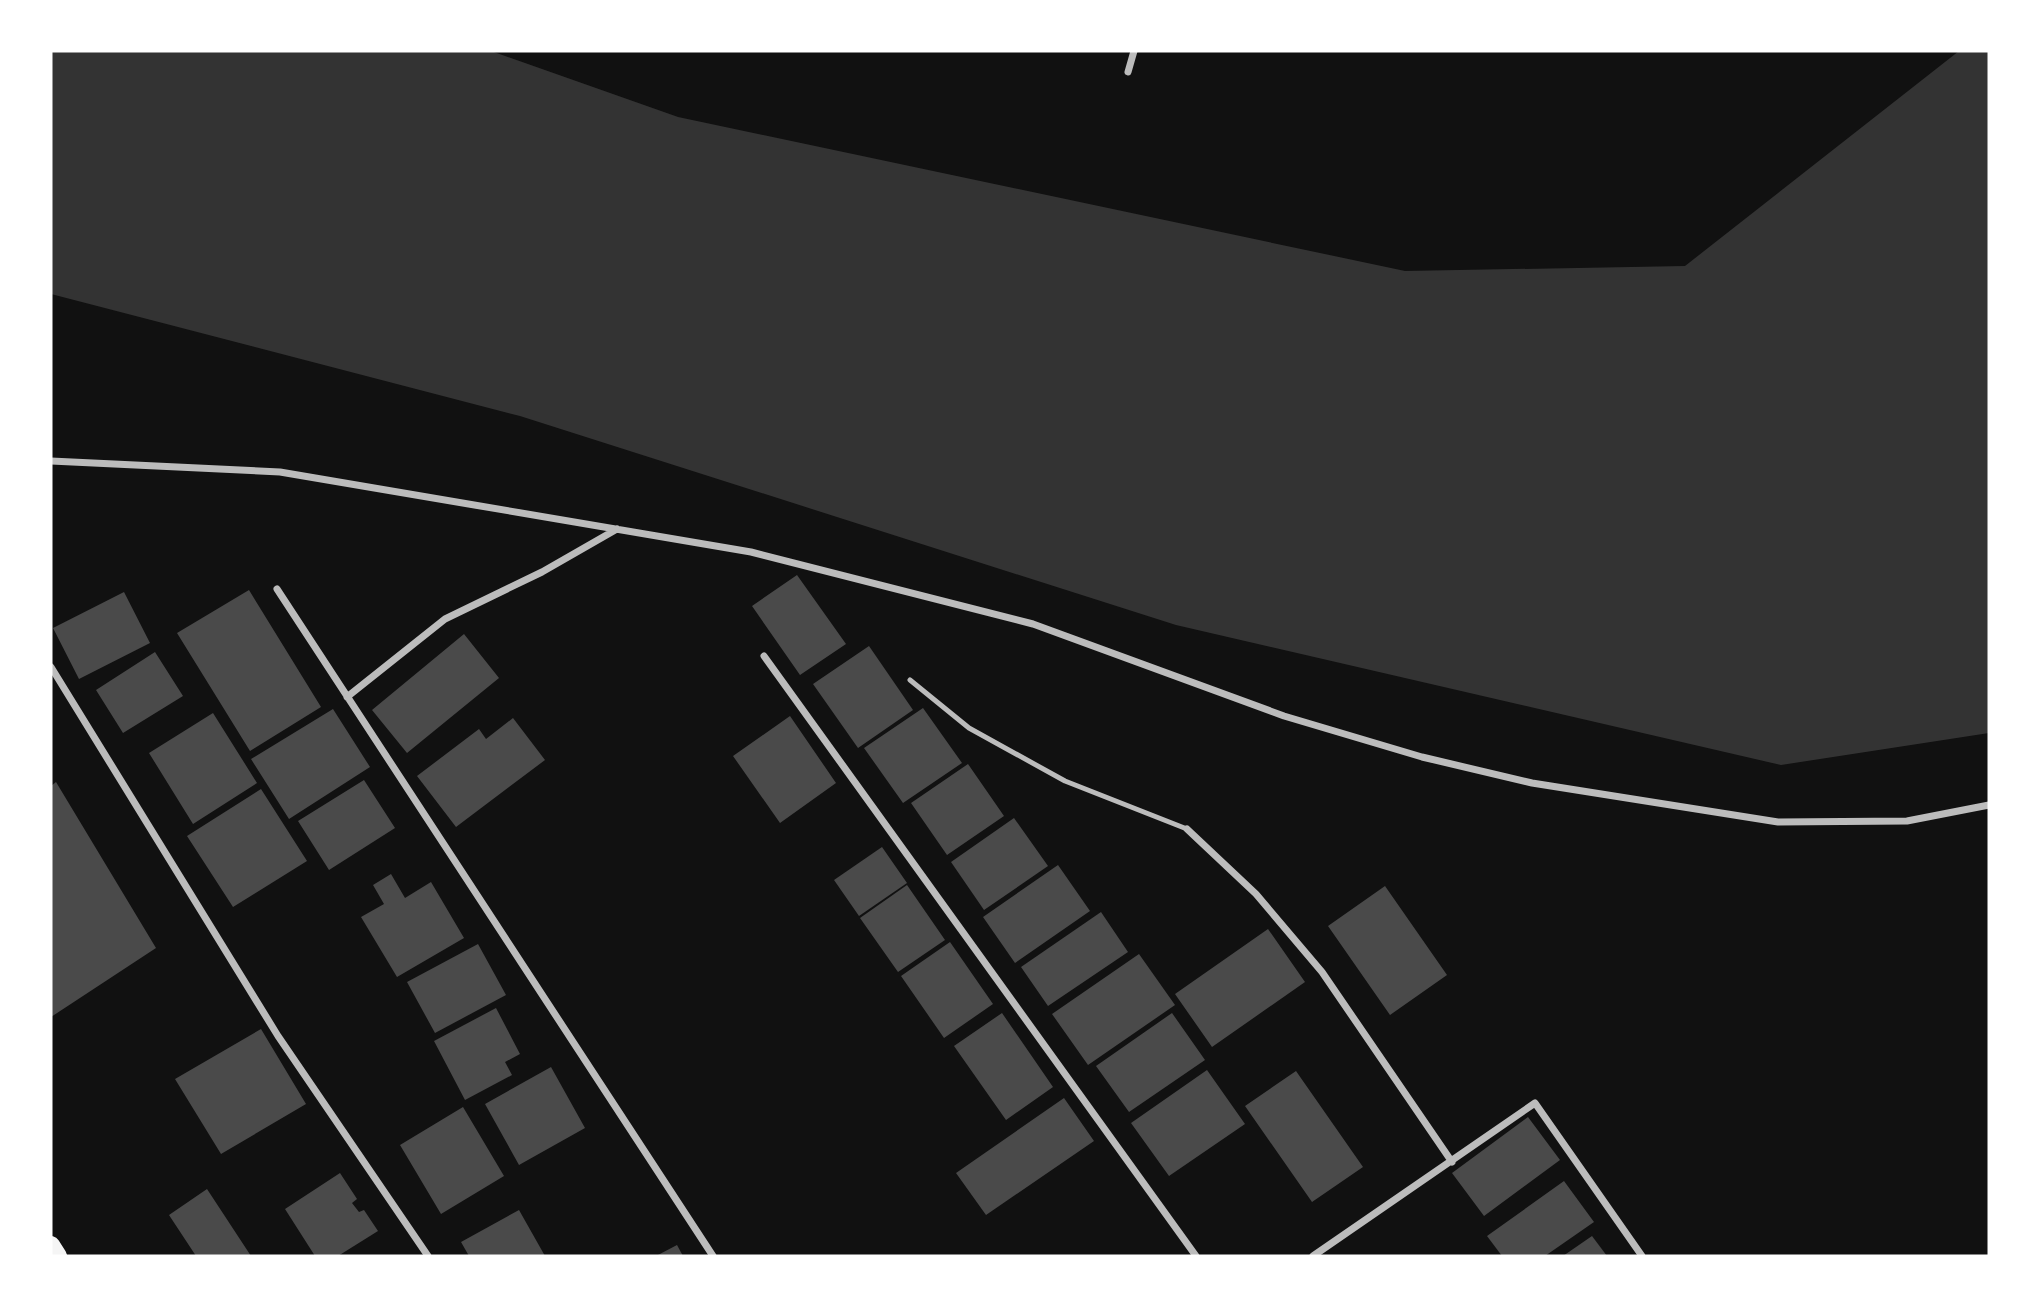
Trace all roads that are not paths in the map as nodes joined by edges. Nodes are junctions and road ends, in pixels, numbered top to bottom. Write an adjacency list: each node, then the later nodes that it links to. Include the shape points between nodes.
1 (1133, 51): 2 (street)
2 (1128, 72)
3 (51, 461): 4 (street, via 280,472)
4 (618, 528): 9 (street, via 542,572 445,619); 10 (street, via 751,552 1033,624 1284,716 1422,757 1532,783 1778,822 1907,821)
5 (276, 589): 9 (street)
6 (764, 656): 17 (street)
7 (51, 667): 15 (street, via 278,1036)
8 (910, 680): 11 (lane, via 969,728 1065,781)
9 (347, 697): 16 (street)
10 (1989, 806)
11 (1186, 828): 12 (street, via 1256,894 1322,972)
12 (1452, 1162): 18 (street); 19 (street, via 1535,1103)
13 (51, 1245): 14 (main road)
14 (58, 1256)
15 (428, 1256)
16 (713, 1256)
17 (1196, 1256)
18 (1313, 1256)
19 (1642, 1256)

